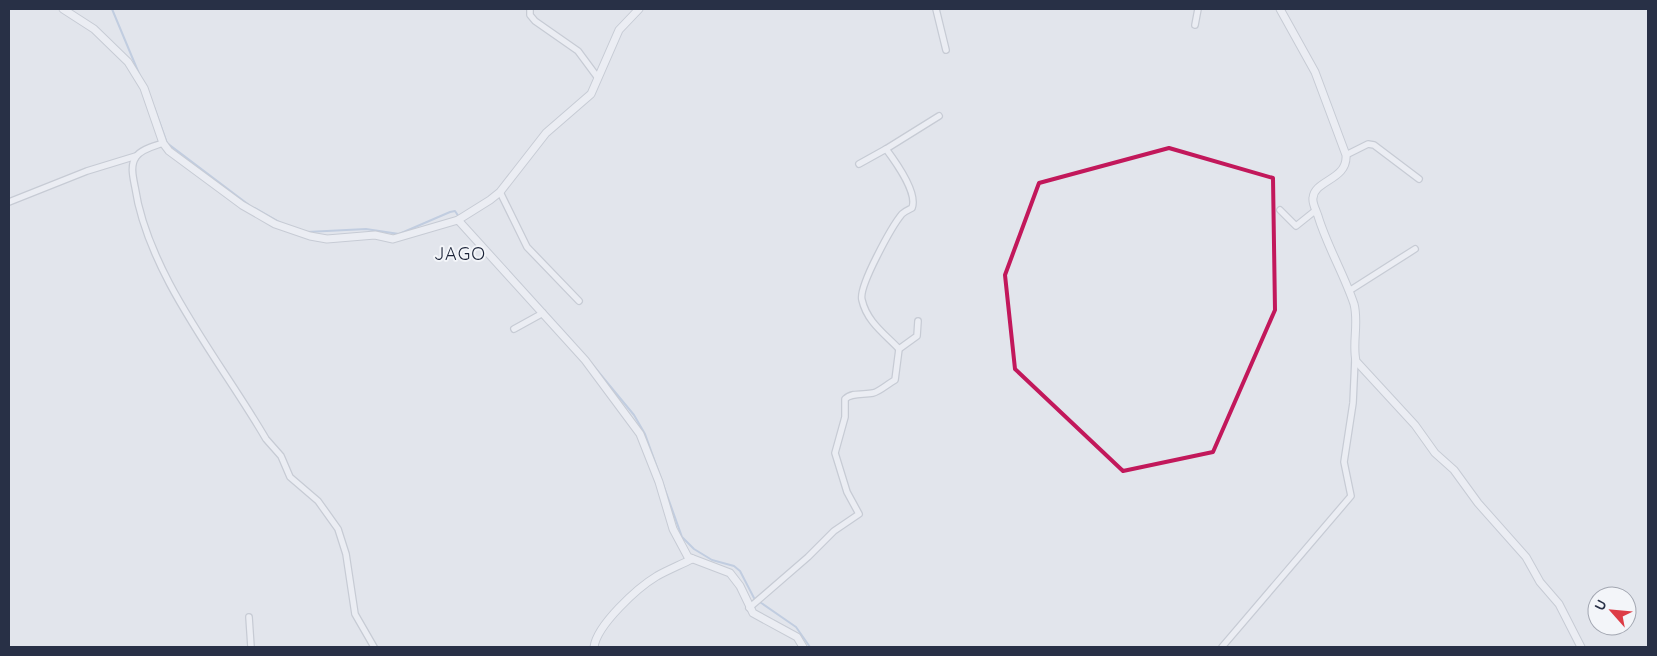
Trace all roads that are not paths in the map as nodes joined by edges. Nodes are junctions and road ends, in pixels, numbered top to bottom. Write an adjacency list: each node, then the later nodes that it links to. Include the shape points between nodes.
1 (63, 9): 11 (street, via 94,29 128,62 144,88)
2 (530, 9): 9 (street, via 535,21 578,51)
3 (640, 9): 9 (street, via 619,30)
4 (936, 9): 8 (street)
5 (1198, 9): 7 (street)
6 (1280, 9): 13 (street, via 1316,72)
7 (1195, 25)
8 (946, 50)
9 (598, 78): 17 (street, via 591,94 546,133)
10 (939, 116): 12 (street)
11 (163, 143): 14 (street); 21 (street, via 169,151 242,205 296,233 326,239 375,236 393,239)
12 (886, 149): 15 (street); 28 (street, via 905,180 913,206 901,216 860,293 871,319)
13 (1346, 155): 16 (street, via 1374,145); 20 (street, via 1343,169 1314,194)
14 (136, 156): 18 (street, via 87,171); 34 (street, via 133,174 136,198 148,237 173,289 266,439 281,456 290,477 318,500 338,529 346,554 355,614)
15 (860, 164)
16 (1419, 179)
17 (500, 192): 21 (street); 24 (street, via 527,247)
18 (9, 202)
19 (1280, 210): 20 (street, via 1296,226)
20 (1316, 210): 23 (street)
21 (460, 219): 25 (street)
22 (1415, 249): 23 (street)
23 (1349, 291): 29 (street, via 1357,322)
24 (579, 301)
25 (543, 313): 27 (street); 30 (street, via 585,360 640,434 673,529)
26 (918, 321): 28 (street, via 917,336)
27 (514, 329)
28 (899, 349): 31 (street, via 895,380 877,392 851,395 845,401 845,417 835,453 859,514 834,531)
29 (1356, 358): 37 (street, via 1344,462 1351,496); 38 (street, via 1526,557 1558,604)
30 (692, 560): 31 (street, via 730,573); 35 (street, via 655,577 624,604 602,627)
31 (751, 606): 36 (street, via 756,615 797,637)
32 (249, 618): 33 (street)
33 (251, 647)
34 (374, 647)
35 (594, 647)
36 (803, 647)
37 (1222, 647)
38 (1581, 647)

